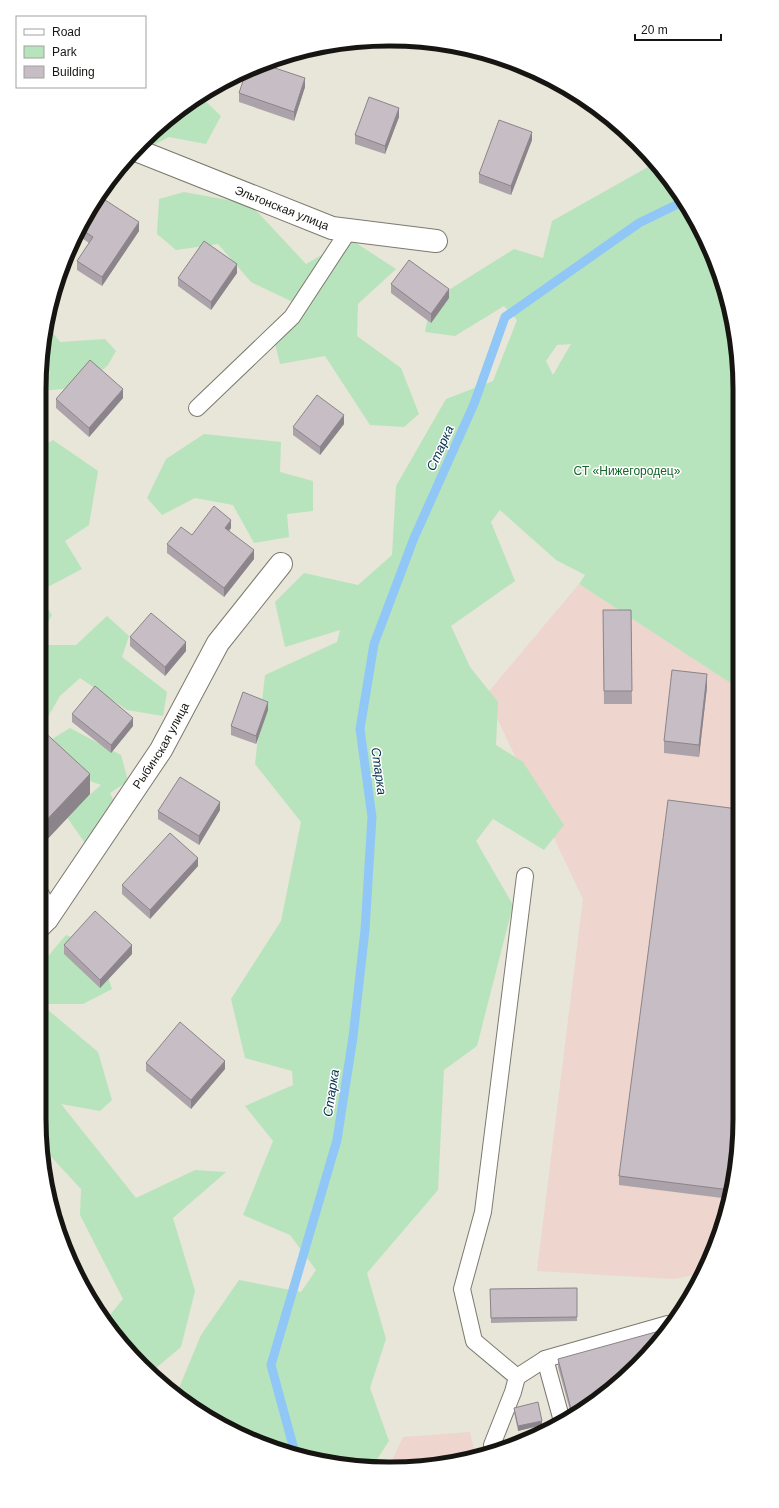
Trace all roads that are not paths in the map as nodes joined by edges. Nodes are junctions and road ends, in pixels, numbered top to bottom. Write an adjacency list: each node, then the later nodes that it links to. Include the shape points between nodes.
1 (142, 152): 2 (street, Эльтонская улица, via 332,228)
2 (349, 230): 3 (street, Эльтонская улица); 4 (lane, via 292,317)
3 (436, 241)
4 (197, 408)
5 (281, 564): 7 (street, Рыбинская улица, via 218,643 161,750)
6 (525, 876): 10 (lane, via 483,1212 462,1289 474,1341)
7 (46, 919)
8 (664, 1325): 9 (lane)
9 (545, 1359): 10 (lane); 11 (lane)
10 (517, 1377): 12 (lane)
11 (561, 1416)
12 (492, 1446)

